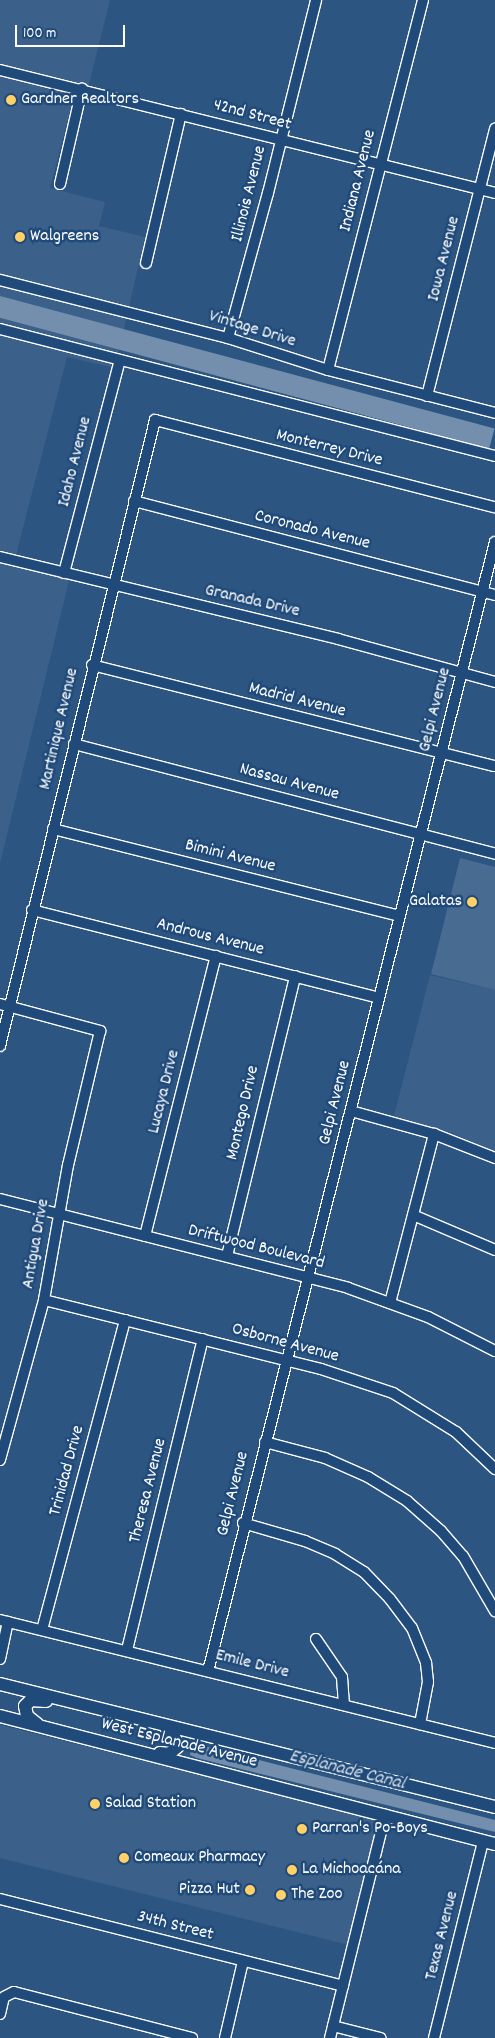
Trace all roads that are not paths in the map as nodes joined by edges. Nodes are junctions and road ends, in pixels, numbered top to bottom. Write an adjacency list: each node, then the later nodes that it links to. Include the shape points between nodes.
1 (316, 0): 7 (street, Illinois Avenue)
2 (423, 0): 8 (street, Indiana Avenue)
3 (0, 70): 4 (street, 42nd Street)
4 (82, 89): 5 (street, 42nd Street); 9 (street)
5 (181, 114): 7 (street, 42nd Street); 12 (street)
6 (495, 129): 10 (street, Iowa Avenue)
7 (280, 140): 8 (street, 42nd Street); 15 (street, Illinois Avenue)
8 (380, 165): 10 (street, 42nd Street); 17 (street, Indiana Avenue)
9 (60, 184)
10 (480, 190): 11 (street, 42nd Street); 18 (street, Iowa Avenue)
11 (495, 194)
12 (146, 263)
13 (0, 280): 15 (street, Vintage Drive)
14 (0, 329): 16 (street)
15 (228, 338): 17 (street, Vintage Drive)
16 (120, 360): 21 (street); 26 (street, Idaho Avenue)
17 (328, 370): 18 (street, Vintage Drive)
18 (427, 396): 19 (street, Vintage Drive)
19 (495, 413)
20 (155, 420): 22 (street, Martinique Avenue); 23 (street, Monterrey Drive)
21 (495, 456)
22 (134, 501): 27 (street, Martinique Avenue); 28 (street, Coronado Avenue)
23 (495, 507)
24 (495, 542): 28 (street, Gelpi Avenue)
25 (0, 557): 26 (street, Granada Drive)
26 (64, 573): 27 (street, Granada Drive)
27 (113, 586): 30 (street, Martinique Avenue); 31 (street, Granada Drive)
28 (482, 592): 29 (street, Coronado Avenue); 31 (street, Gelpi Avenue)
29 (495, 595)
30 (92, 665): 33 (street, Martinique Avenue); 34 (street, Madrid Avenue)
31 (462, 673): 32 (street, Granada Drive); 34 (street, Gelpi Avenue)
32 (495, 682)
33 (74, 744): 36 (street, Martinique Avenue); 37 (street, Nassau Avenue)
34 (442, 752): 35 (street, Madrid Avenue); 37 (street, Gelpi Avenue)
35 (495, 766)
36 (53, 829): 39 (street, Martinique Avenue); 40 (street, Bimini Avenue)
37 (420, 834): 38 (street, Nassau Avenue); 40 (street, Gelpi Avenue)
38 (495, 854)
39 (32, 910): 41 (street, Androus Avenue); 44 (street, Martinique Avenue)
40 (399, 916): 43 (street, Gelpi Avenue)
41 (216, 956): 42 (street, Androus Avenue); 52 (street, Lucaya Drive)
42 (295, 976): 43 (street, Androus Avenue); 54 (street, Montego Drive)
43 (379, 998): 46 (street, Gelpi Avenue)
44 (5, 1005): 45 (street, Martinique Avenue); 50 (street, Antigua Drive, via 100,1031)
45 (0, 1046)
46 (351, 1111): 47 (street); 55 (street, Gelpi Avenue)
47 (434, 1134): 48 (street); 51 (street)
48 (495, 1158)
49 (0, 1198): 50 (street, Driftwood Boulevard)
50 (58, 1215): 52 (street, Driftwood Boulevard); 56 (street, Antigua Drive)
51 (414, 1215): 53 (street); 57 (street)
52 (145, 1236): 54 (street, Driftwood Boulevard)
53 (495, 1250)
54 (227, 1256): 55 (street, Driftwood Boulevard)
55 (308, 1277): 57 (street, Driftwood Boulevard); 61 (street, Gelpi Avenue)
56 (44, 1300): 58 (street, Osborne Avenue); 63 (street, Antigua Drive)
57 (390, 1303): 60 (street, Driftwood Boulevard, via 428,1317)
58 (125, 1320): 59 (street, Osborne Avenue); 68 (street, Trinidad Drive)
59 (203, 1339): 61 (street, Osborne Avenue); 70 (street, Theresa Avenue)
60 (495, 1352)
61 (286, 1360): 62 (street, Gelpi Avenue); 64 (street, Osborne Avenue, via 393,1393 456,1432)
62 (265, 1442): 65 (street, Gelpi Avenue); 66 (street, via 325,1458 368,1477 407,1501 463,1556)
63 (0, 1460)
64 (495, 1469)
65 (244, 1524): 72 (street, Gelpi Avenue); 77 (street, via 305,1541 335,1554 364,1572 390,1599 412,1628 426,1663 428,1682)
66 (495, 1611)
67 (4, 1621): 68 (street, Emile Drive); 71 (street)
68 (42, 1630): 70 (street, Emile Drive)
69 (316, 1640): 74 (street, via 342,1676)
70 (127, 1650): 72 (street, Emile Drive)
71 (0, 1659)
72 (208, 1671): 74 (street, Emile Drive)
73 (0, 1684): 75 (main road, West Esplanade Avenue)
74 (344, 1705): 77 (street, Emile Drive)
75 (108, 1711): 78 (main road, West Esplanade Avenue); 79 (main road, via 102,1714 36,1699 27,1702 24,1709 27,1716)
76 (0, 1716): 79 (main road, West Esplanade Avenue)
77 (420, 1724): 80 (street, Emile Drive)
78 (165, 1726): 81 (main road, via 177,1741 174,1752); 82 (main road, West Esplanade Avenue)
79 (44, 1727): 81 (main road, West Esplanade Avenue)
80 (495, 1743)
81 (130, 1749): 83 (main road, West Esplanade Avenue)
82 (495, 1808)
83 (385, 1815): 84 (main road, West Esplanade Avenue); 87 (street)
84 (489, 1842): 94 (street, Texas Avenue)
85 (0, 1899): 86 (street, 34th Street)
86 (243, 1961): 87 (street, 34th Street); 91 (street)
87 (343, 1986): 89 (street)
88 (0, 2014): 90 (street, via 8,1993)
89 (333, 2026): 92 (street); 93 (street)
90 (192, 2038)
91 (224, 2038)
92 (330, 2038)
93 (380, 2038)
94 (434, 2038)

